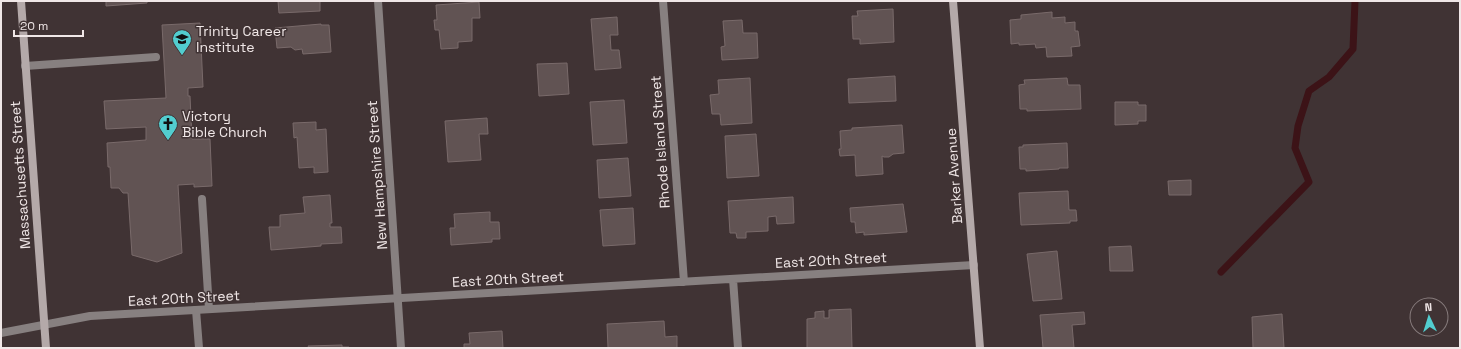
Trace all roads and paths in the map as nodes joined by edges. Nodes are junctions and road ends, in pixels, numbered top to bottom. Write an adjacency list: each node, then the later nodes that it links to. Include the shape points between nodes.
1 (21, 1): 6 (main road, Massachusetts Street)
2 (378, 1): 11 (street, New Hampshire Street)
3 (663, 1): 10 (street, Rhode Island Street)
4 (953, 1): 8 (main road, Barker Avenue)
5 (156, 57): 6 (street)
6 (25, 66): 14 (main road, Massachusetts Street)
7 (202, 199): 12 (street)
8 (974, 265): 9 (street, East 20th Street); 20 (main road, Barker Avenue)
9 (733, 279): 10 (street, East 20th Street); 19 (street)
10 (684, 282): 11 (street, East 20th Street)
11 (398, 298): 12 (street, East 20th Street); 18 (street, New Hampshire Street)
12 (209, 309): 13 (street, East 20th Street)
13 (196, 310): 14 (street, East 20th Street, via 90,316); 17 (street)
14 (44, 325): 15 (street, East 20th Street); 16 (main road, Massachusetts Street)
15 (1, 333)
16 (46, 348)
17 (199, 348)
18 (402, 348)
19 (738, 348)
20 (980, 348)

